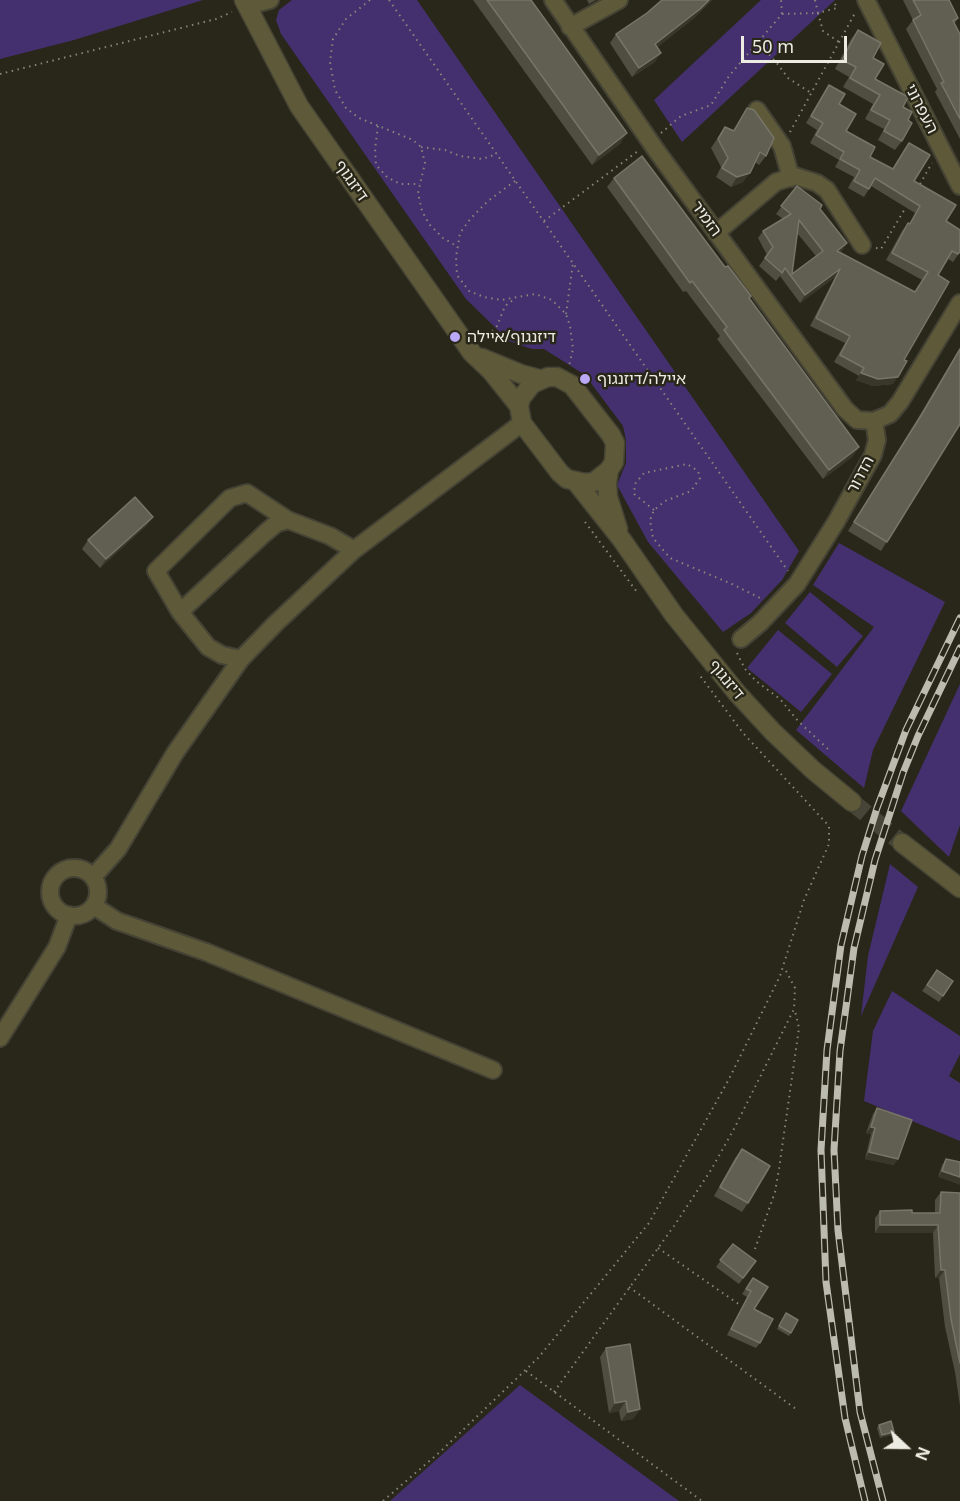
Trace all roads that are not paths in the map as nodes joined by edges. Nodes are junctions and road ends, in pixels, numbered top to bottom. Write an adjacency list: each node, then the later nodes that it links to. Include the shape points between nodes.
1 (270, 0): 4 (street)
2 (553, 0): 6 (street, הזמיר)
3 (619, 0): 6 (street)
4 (245, 3): 13 (street, דיזנגוף, via 299,106)
5 (861, 5): 9 (street, העפרוני)
6 (570, 27): 10 (street, הזמיר)
7 (757, 110): 8 (street, via 782,146)
8 (791, 178): 10 (street, via 776,182); 11 (street, via 805,178 827,190)
9 (960, 186)
10 (716, 233): 16 (street, הזמיר, via 845,409 857,420)
11 (862, 245)
12 (960, 303): 16 (street, via 900,402 890,414)
13 (472, 353): 14 (street); 15 (street, דיזנגוף, via 491,371)
14 (539, 379): 15 (street, via 525,390); 17 (street, דיזנגוף, via 565,380 572,385 611,435 615,453)
15 (521, 415): 18 (street, דיזנגוף, via 560,473); 21 (street)
16 (874, 421): 23 (street, הדרור, via 877,440 873,455 836,522 796,584)
17 (609, 470): 18 (street, via 594,482); 20 (street, דיזנגוף, via 608,497)
18 (576, 482): 20 (street, דיזנגוף)
19 (288, 520): 21 (street); 22 (street, via 265,533); 22 (street, via 247,493 230,498 156,571)
20 (622, 540): 25 (street, דיזנגוף, via 674,615 736,693 789,747)
21 (354, 550): 24 (street)
22 (180, 612): 24 (street, via 208,647)
23 (741, 639)
24 (241, 659): 27 (street, via 175,753 118,849)
25 (852, 802)
26 (902, 843): 28 (street)
27 (93, 877): 29 (street, via 98,889); 30 (street, via 75,868 56,877 51,890 53,903)
28 (960, 888)
29 (94, 906): 30 (street, via 81,915); 32 (street, via 117,921 206,952)
30 (69, 915): 31 (street, via 57,947)
31 (0, 1038)
32 (493, 1071)

